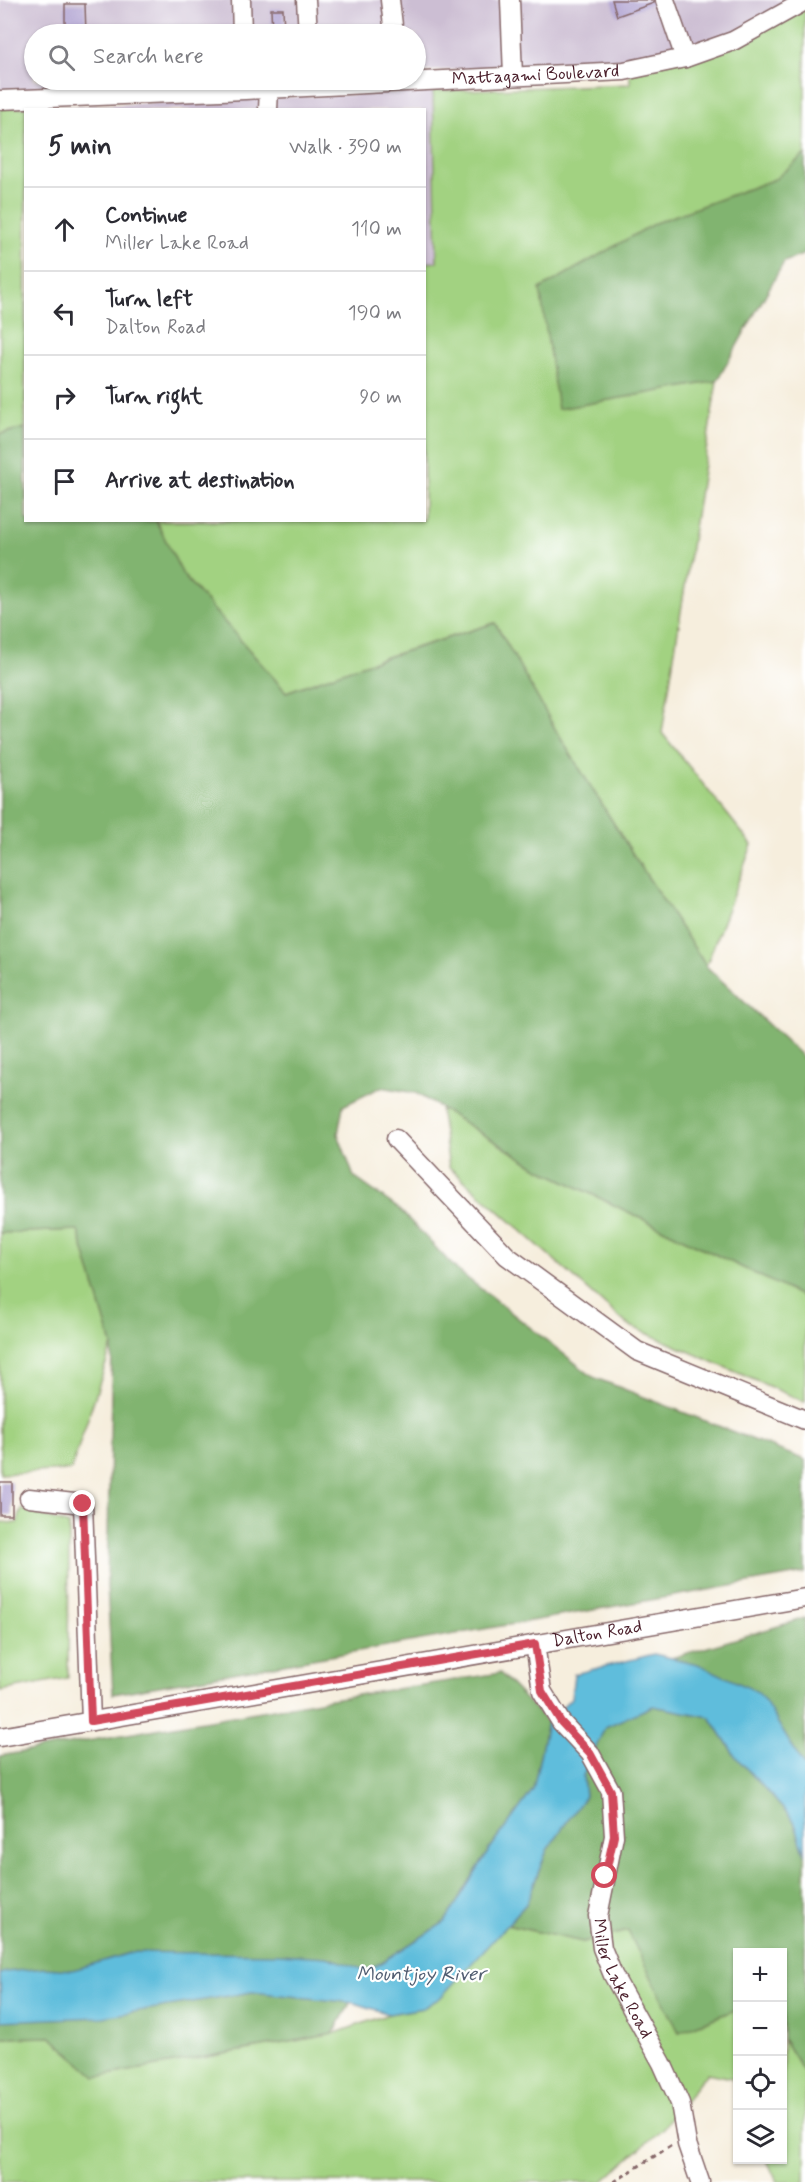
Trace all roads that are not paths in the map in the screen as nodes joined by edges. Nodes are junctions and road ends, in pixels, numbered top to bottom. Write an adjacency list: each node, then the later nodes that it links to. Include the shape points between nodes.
1 (241, 0): 7 (street)
2 (306, 0): 8 (street)
3 (390, 0): 9 (street)
4 (510, 0): 11 (street)
5 (665, 0): 10 (street)
6 (805, 2): 10 (street, Mattagami Boulevard, via 733,41)
7 (242, 24)
8 (307, 24)
9 (393, 24)
10 (685, 58): 11 (street, Mattagami Boulevard, via 624,71)
11 (513, 76): 12 (street, Mattagami Boulevard)
12 (426, 80)
13 (163, 90): 15 (street, Mattagami Boulevard)
14 (269, 90): 16 (street)
15 (0, 100)
16 (268, 108)
17 (396, 1139): 18 (street, via 507,1256 637,1351)
18 (805, 1420)
19 (29, 1498): 22 (street, via 83,1504)
20 (805, 1598): 21 (street, Dalton Road)
21 (535, 1644): 22 (street, Dalton Road); 24 (street, Miller Lake Road, via 542,1691 561,1722 590,1753 611,1791 614,1836 598,1916 602,1948 680,2103)
22 (91, 1721): 23 (street, Dalton Road)
23 (0, 1737)
24 (700, 2182)

